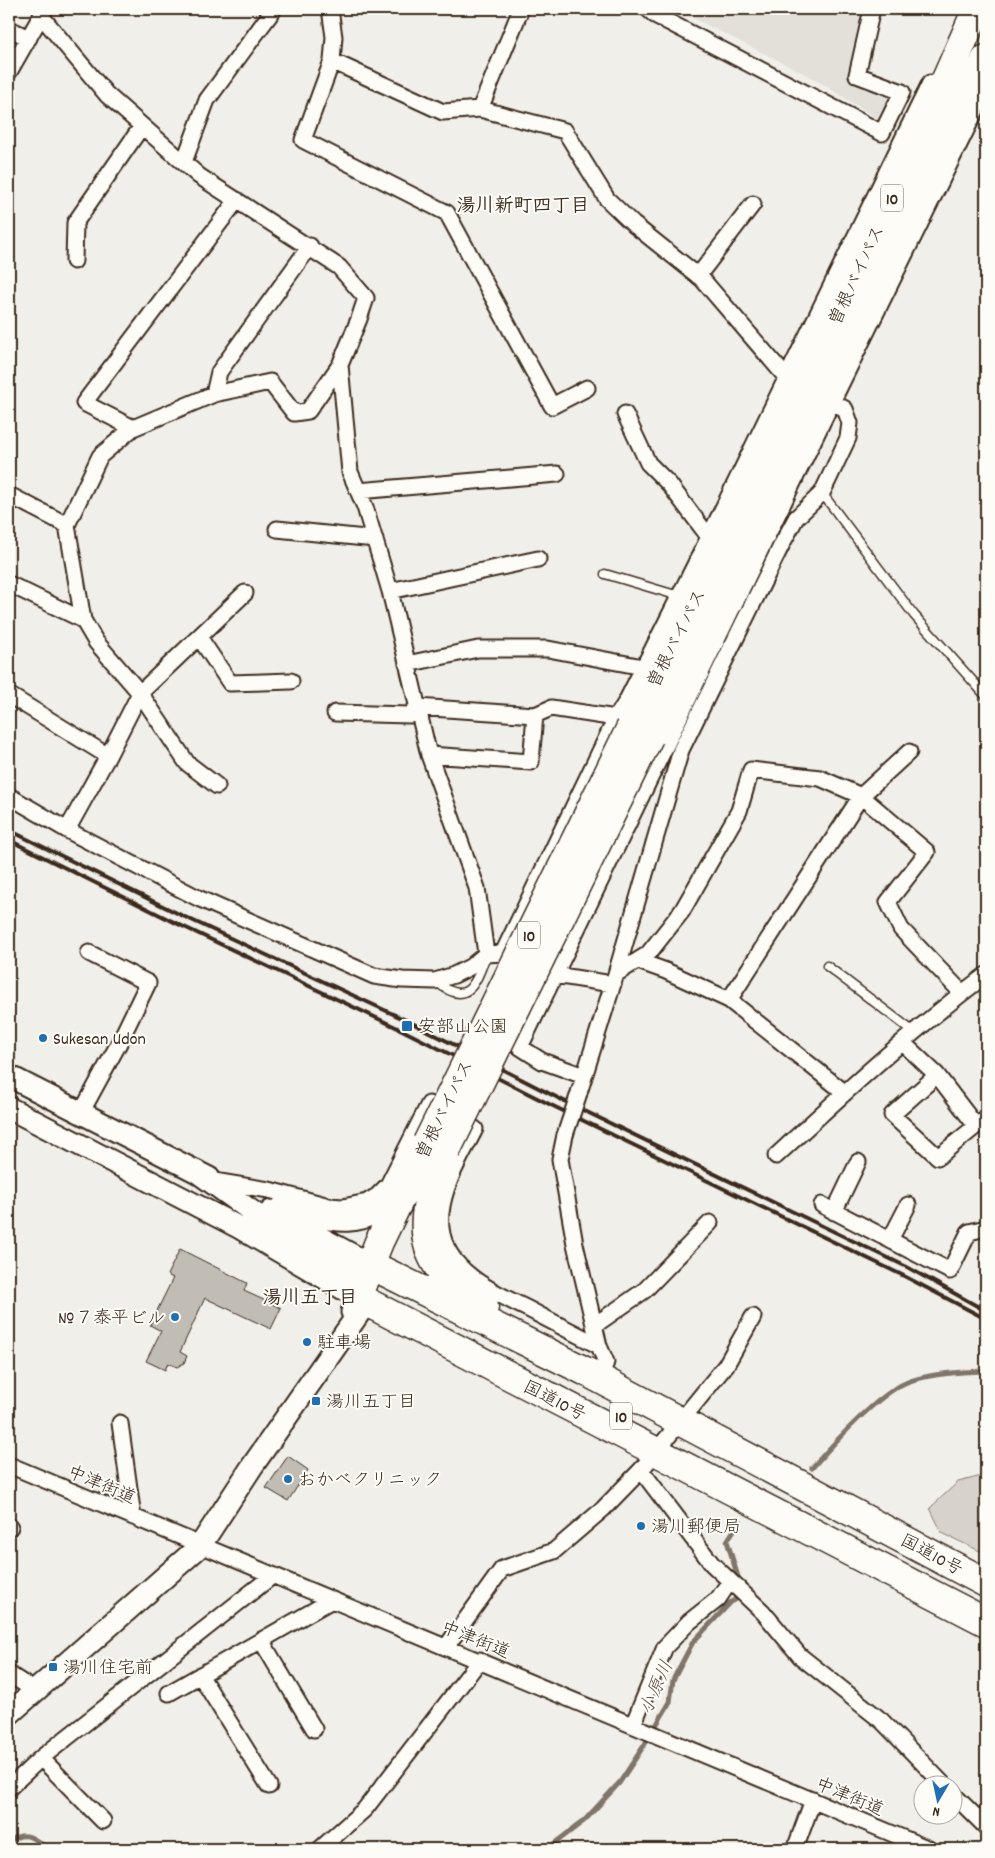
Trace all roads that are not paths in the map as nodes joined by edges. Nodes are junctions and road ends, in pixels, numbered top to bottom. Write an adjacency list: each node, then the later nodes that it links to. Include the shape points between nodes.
1 (274, 9): 16 (street, via 207,100)
2 (330, 9): 11 (street, via 334,37)
3 (521, 9): 14 (street)
4 (648, 9): 5 (street, via 882,133 902,92 857,75)
5 (872, 9)
6 (43, 13): 9 (street); 15 (street, via 107,95)
7 (972, 21): 24 (highway, 曽根バイパス / 10)
8 (9, 29): 9 (street)
9 (29, 38): 12 (street)
10 (986, 59): 24 (highway, 曽根バイパス / 10)
11 (332, 61): 14 (street, via 442,112); 23 (street, via 303,140 447,213 552,406)
12 (9, 72)
13 (986, 89): 24 (street)
14 (480, 109): 21 (street, via 565,131 607,200)
15 (142, 126): 16 (street); 20 (street, via 75,223)
16 (184, 162): 17 (street, via 199,176)
17 (237, 200): 19 (street); 27 (street, via 84,403)
18 (753, 204): 21 (street)
19 (310, 246): 22 (street, via 339,267 366,298); 25 (street, via 218,372)
20 (74, 261)
21 (698, 276): 24 (street)
22 (340, 365): 25 (street, via 308,411 294,413 270,382); 29 (street, via 350,472)
23 (587, 388)
24 (810, 390): 30 (street, via 845,409 850,423 848,438); 34 (street); 53 (highway, 曽根バイパス / 10); 66 (street)
25 (214, 394): 27 (street)
26 (625, 414): 34 (street, via 648,463 669,484)
27 (133, 428): 32 (street, via 100,456)
28 (557, 474): 29 (street)
29 (358, 491): 35 (street)
30 (822, 493): 49 (lane, via 914,615); 68 (street, via 796,518 787,534 681,750)
31 (9, 495): 32 (street)
32 (67, 525): 42 (street)
33 (278, 529): 35 (street)
34 (709, 537): 41 (street)
35 (375, 539): 39 (street)
36 (538, 559): 39 (street)
37 (605, 574): 41 (lane)
38 (9, 584): 42 (street)
39 (390, 591): 44 (street)
40 (245, 593): 43 (street)
41 (679, 596): 45 (street)
42 (83, 620): 47 (street, via 96,642)
43 (199, 637): 46 (street, via 230,682); 47 (street)
44 (407, 664): 45 (street, via 478,649 548,649); 50 (street)
45 (643, 667): 53 (street)
46 (291, 681)
47 (140, 693): 56 (street); 57 (street, via 187,763)
48 (9, 695): 56 (street)
49 (986, 696)
50 (417, 707): 51 (street, via 410,715); 52 (street); 55 (street)
51 (335, 713)
52 (535, 715): 53 (street, via 551,708); 55 (street, via 531,762)
53 (632, 727): 62 (street); 82 (highway, 曽根バイパス / 10, bridge)
54 (909, 752): 59 (street)
55 (428, 755): 63 (street, via 477,888)
56 (108, 756): 60 (street)
57 (217, 786)
58 (9, 796): 60 (street)
59 (861, 796): 64 (street, via 820,778 751,770 739,811 682,911 648,954); 70 (street, via 927,852 888,902 900,929); 71 (street)
60 (67, 830): 69 (street, via 198,898 374,976)
61 (89, 953): 79 (street, via 148,983)
62 (503, 953): 63 (street); 66 (street)
63 (486, 954): 69 (street, via 470,967); 69 (lane, via 481,970 466,992 455,993)
64 (638, 961): 68 (street); 71 (street)
65 (827, 966): 72 (lane)
66 (555, 975): 68 (street); 76 (street, via 520,1047 542,1061)
67 (986, 975): 70 (street)
68 (614, 979): 76 (street)
69 (435, 981)
70 (962, 993): 72 (street)
71 (729, 1000): 77 (street)
72 (915, 1032): 73 (street)
73 (903, 1043): 74 (street); 77 (street)
74 (937, 1075): 80 (street); 80 (street, via 892,1115 938,1157)
75 (9, 1076): 79 (street)
76 (584, 1076): 92 (street, bridge, via 560,1159 575,1244)
77 (844, 1092): 81 (street)
78 (9, 1108): 90 (street, via 240,1228)
79 (81, 1113): 84 (street)
80 (981, 1122)
81 (776, 1156)
82 (431, 1157): 85 (street, via 388,1202 356,1220 329,1220); 90 (highway, 曽根バイパス / 10, via 417,1203); 94 (highway, via 426,1234 438,1267 469,1298)
83 (858, 1162): 89 (street, via 828,1208)
84 (205, 1176): 85 (street); 90 (street, via 286,1236); 93 (street, via 329,1206 366,1202 388,1185 430,1104 475,1129 448,1184 441,1212 442,1236 455,1262 490,1290)
85 (241, 1196): 90 (street)
86 (908, 1205): 89 (street)
87 (710, 1223): 92 (street, via 645,1290)
88 (986, 1228): 89 (street, via 969,1232 950,1271)
89 (890, 1240)
90 (369, 1284): 94 (highway, 10); 96 (highway, 国道10号 / 10); 99 (street, via 345,1331)
91 (753, 1317): 96 (street, via 726,1365)
92 (595, 1325): 93 (street)
93 (599, 1346): 94 (street, via 606,1362)
94 (593, 1375): 96 (highway, 国道10号 / 10)
95 (120, 1423): 98 (street)
96 (661, 1446): 101 (street, via 712,1564); 102 (highway, 国道10号 / 10); 104 (highway, 国道10号 / 10); 106 (street, via 603,1509 554,1551 502,1569)
97 (9, 1465): 98 (street, 中津街道)
98 (133, 1517): 99 (street, 中津街道)
99 (200, 1546): 100 (street, 中津街道); 110 (street)
100 (272, 1576): 103 (street, 中津街道); 115 (street)
101 (730, 1581): 113 (street, via 718,1599 665,1647); 116 (street, via 763,1612 800,1656 882,1721)
102 (986, 1583)
103 (332, 1600): 105 (street); 106 (street, 中津街道)
104 (986, 1622)
105 (261, 1640): 109 (street); 114 (street)
106 (446, 1647): 107 (street, 中津街道)
107 (480, 1660): 113 (street, 中津街道); 123 (street, via 364,1809)
108 (9, 1674): 110 (street)
109 (200, 1675): 111 (street); 117 (street)
110 (35, 1691): 112 (street)
111 (169, 1693)
112 (9, 1714)
113 (638, 1726): 119 (street, 中津街道)
114 (314, 1730)
115 (41, 1758): 118 (street); 121 (street)
116 (935, 1776)
117 (269, 1786)
118 (9, 1788)
119 (813, 1800): 124 (street); 125 (street, 中津街道)
120 (962, 1803): 122 (street)
121 (103, 1821)
122 (986, 1827)
123 (320, 1849)
124 (796, 1849)
125 (929, 1849)

